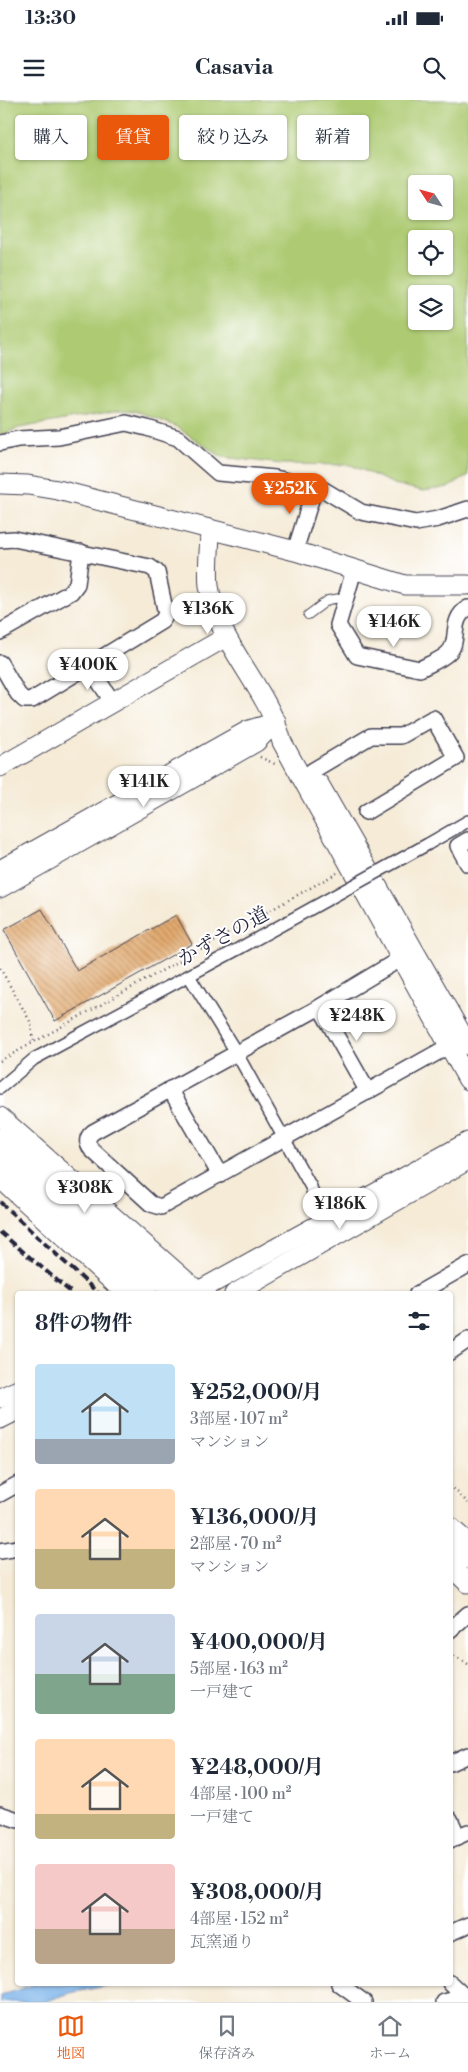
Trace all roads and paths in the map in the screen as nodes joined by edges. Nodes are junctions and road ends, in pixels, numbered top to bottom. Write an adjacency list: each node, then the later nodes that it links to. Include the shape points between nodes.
1 (0, 443): 3 (street, via 59,437 126,423 178,438 218,474 275,478)
2 (0, 484): 5 (street, via 58,490)
3 (315, 487): 4 (street, via 360,512 416,523); 7 (street)
4 (468, 509)
5 (210, 529): 7 (street); 15 (street, via 209,586)
6 (0, 540): 8 (street, via 14,539)
7 (295, 551): 9 (street)
8 (81, 552): 14 (street, via 77,584 71,592); 17 (street, via 150,567 157,572 166,614 162,622)
9 (354, 570): 10 (street, via 405,585); 11 (street)
10 (468, 585)
11 (347, 597): 12 (street, via 338,625 357,656 420,669 449,653 455,626 461,612); 13 (lane, via 328,600)
12 (468, 608)
13 (308, 614)
14 (0, 632)
15 (226, 637): 18 (street); 19 (street)
16 (0, 663): 17 (street, via 24,700 32,700)
17 (88, 665): 18 (street)
18 (112, 701): 22 (street)
19 (276, 722): 23 (street, via 290,734); 28 (street, via 249,730); 30 (street, via 256,742); 31 (street, via 282,742)
20 (259, 757): 21 (path)
21 (278, 765)
22 (0, 767)
23 (312, 771): 24 (street, via 371,736 401,736 433,718 456,758); 35 (street)
24 (366, 812)
25 (468, 821): 33 (street, かずさの道, bridge)
26 (468, 840): 27 (street, via 458,846)
27 (468, 864)
28 (0, 870)
29 (337, 873): 36 (path)
30 (0, 888)
31 (400, 958): 34 (street); 35 (street)
32 (0, 968): 36 (path, via 31,1023)
33 (189, 976): 37 (street); 38 (street, かずさの道)
34 (320, 1006): 37 (street); 43 (street)
35 (462, 1041): 40 (street); 43 (street)
36 (33, 1043): 38 (path); 39 (path)
37 (236, 1052): 42 (street); 46 (street)
38 (34, 1059): 41 (street, かずさの道)
39 (0, 1061)
40 (468, 1080)
41 (0, 1088)
42 (170, 1088): 50 (street); 50 (street, via 92,1132 87,1143 90,1149 156,1207 166,1205)
43 (368, 1092): 46 (street)
44 (0, 1117): 57 (street)
45 (0, 1138): 56 (street)
46 (284, 1140): 50 (street); 52 (street)
47 (468, 1142): 52 (street)
48 (0, 1159): 55 (street)
49 (468, 1160): 59 (street)
50 (220, 1175)
51 (0, 1178): 54 (street)
52 (328, 1218): 58 (street)
53 (468, 1265): 60 (street)
54 (123, 1291)
55 (144, 1291)
56 (171, 1291)
57 (195, 1291)
58 (200, 1291)
59 (239, 1291)
60 (422, 1291)
61 (468, 1340): 62 (street)
62 (453, 1350)
63 (15, 1391): 64 (street)
64 (0, 1398)
65 (15, 1412): 66 (street)
66 (0, 1419)
67 (15, 1486): 69 (street)
68 (453, 1488): 70 (path)
69 (0, 1494)
70 (468, 1503)
71 (453, 1530): 72 (street)
72 (468, 1543)
73 (453, 1546): 76 (street)
74 (15, 1549): 75 (street)
75 (0, 1552)
76 (468, 1559)
77 (453, 1569): 79 (street)
78 (453, 1579): 80 (street)
79 (468, 1582)
80 (468, 1587)
81 (468, 1614): 82 (street)
82 (453, 1627)
83 (453, 1655): 84 (path)
84 (468, 1664)
85 (468, 1755): 86 (street)
86 (453, 1762)
87 (0, 1814): 88 (street)
88 (15, 1819)
89 (453, 1825): 90 (street)
90 (459, 1836)
91 (468, 1925): 92 (street)
92 (453, 1932)
93 (453, 1985): 95 (street)
94 (342, 1986): 96 (street)
95 (466, 1996): 97 (street)
96 (364, 2002)
97 (444, 2002)

